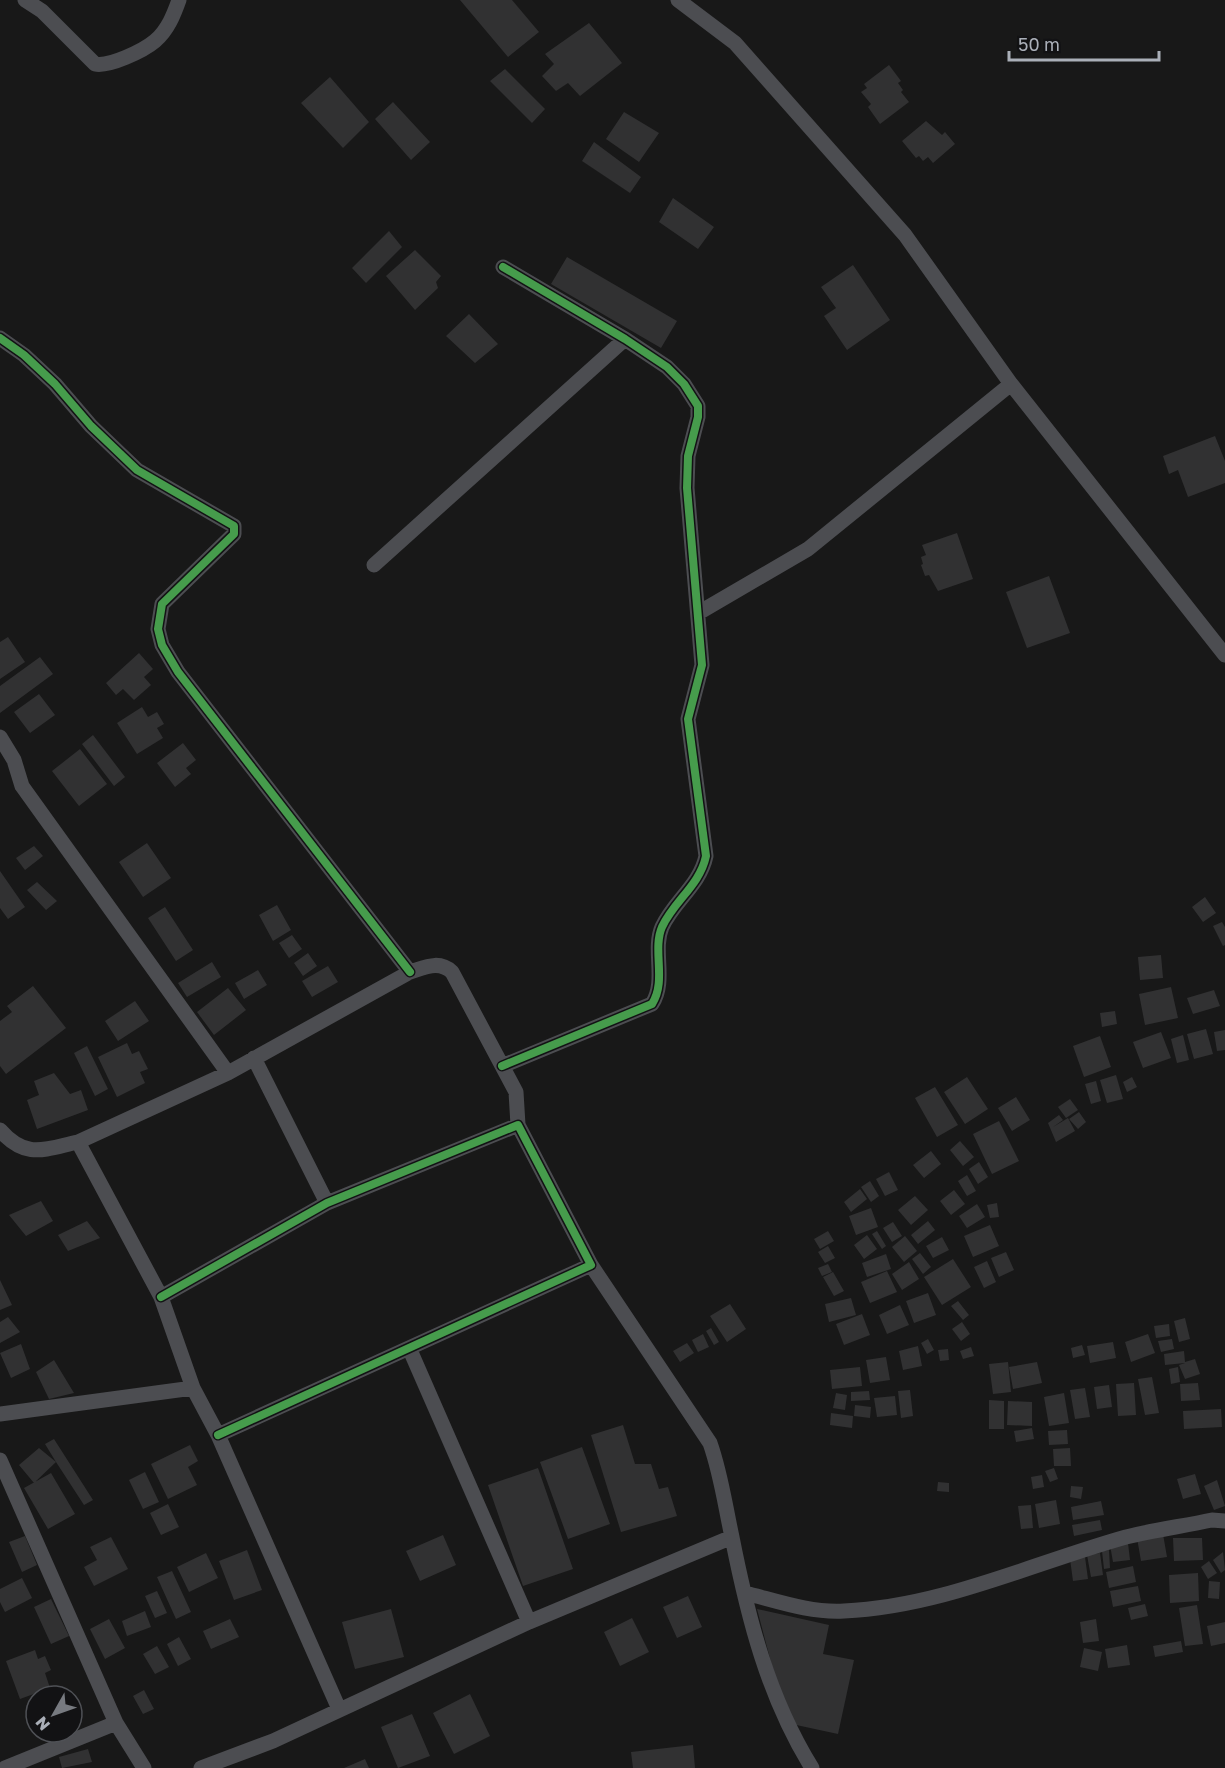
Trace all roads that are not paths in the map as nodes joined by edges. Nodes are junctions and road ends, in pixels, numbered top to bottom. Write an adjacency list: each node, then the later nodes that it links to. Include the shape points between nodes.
1 (25, 0): 2 (street, via 42,10 95,64 106,66 155,41 171,21)
2 (179, 0)
3 (678, 0): 7 (street, via 735,43 905,235)
4 (502, 267): 6 (street)
5 (0, 338): 12 (street, via 55,384 137,470 234,526 234,534 162,604 158,629 162,645 178,672)
6 (625, 339): 8 (street); 9 (street, via 667,367 698,406 688,456 687,488)
7 (1011, 384): 9 (street, via 808,549); 10 (street)
8 (374, 565)
9 (699, 612): 14 (street, via 702,666 688,719 706,856 698,877 662,928 656,998 644,1009)
10 (1225, 655)
11 (0, 737): 15 (street, via 14,760 22,786)
12 (410, 972): 13 (street); 14 (street, via 436,964 452,972)
13 (254, 1058): 15 (street); 19 (street)
14 (502, 1066): 16 (street, via 516,1092)
15 (228, 1073): 18 (street)
16 (518, 1125): 19 (street); 20 (street)
17 (0, 1130): 18 (street, via 22,1149 35,1152)
18 (78, 1142): 21 (street)
19 (327, 1203): 21 (street)
20 (591, 1265): 22 (street); 28 (street, via 710,1443 720,1470)
21 (161, 1297): 23 (street)
22 (410, 1350): 25 (street); 30 (street)
23 (194, 1388): 24 (street); 25 (street)
24 (0, 1414)
25 (218, 1435): 31 (street)
26 (0, 1460): 32 (street)
27 (1225, 1521): 29 (street, via 1212,1520 1128,1537 942,1595 887,1607 843,1612 816,1610)
28 (732, 1537): 29 (street); 30 (street)
29 (745, 1593): 36 (street, via 759,1655 781,1713)
30 (529, 1622): 31 (street)
31 (339, 1709): 35 (street, via 273,1741)
32 (116, 1724): 33 (street); 34 (street)
33 (5, 1768)
34 (144, 1768)
35 (201, 1768)
36 (812, 1768)

